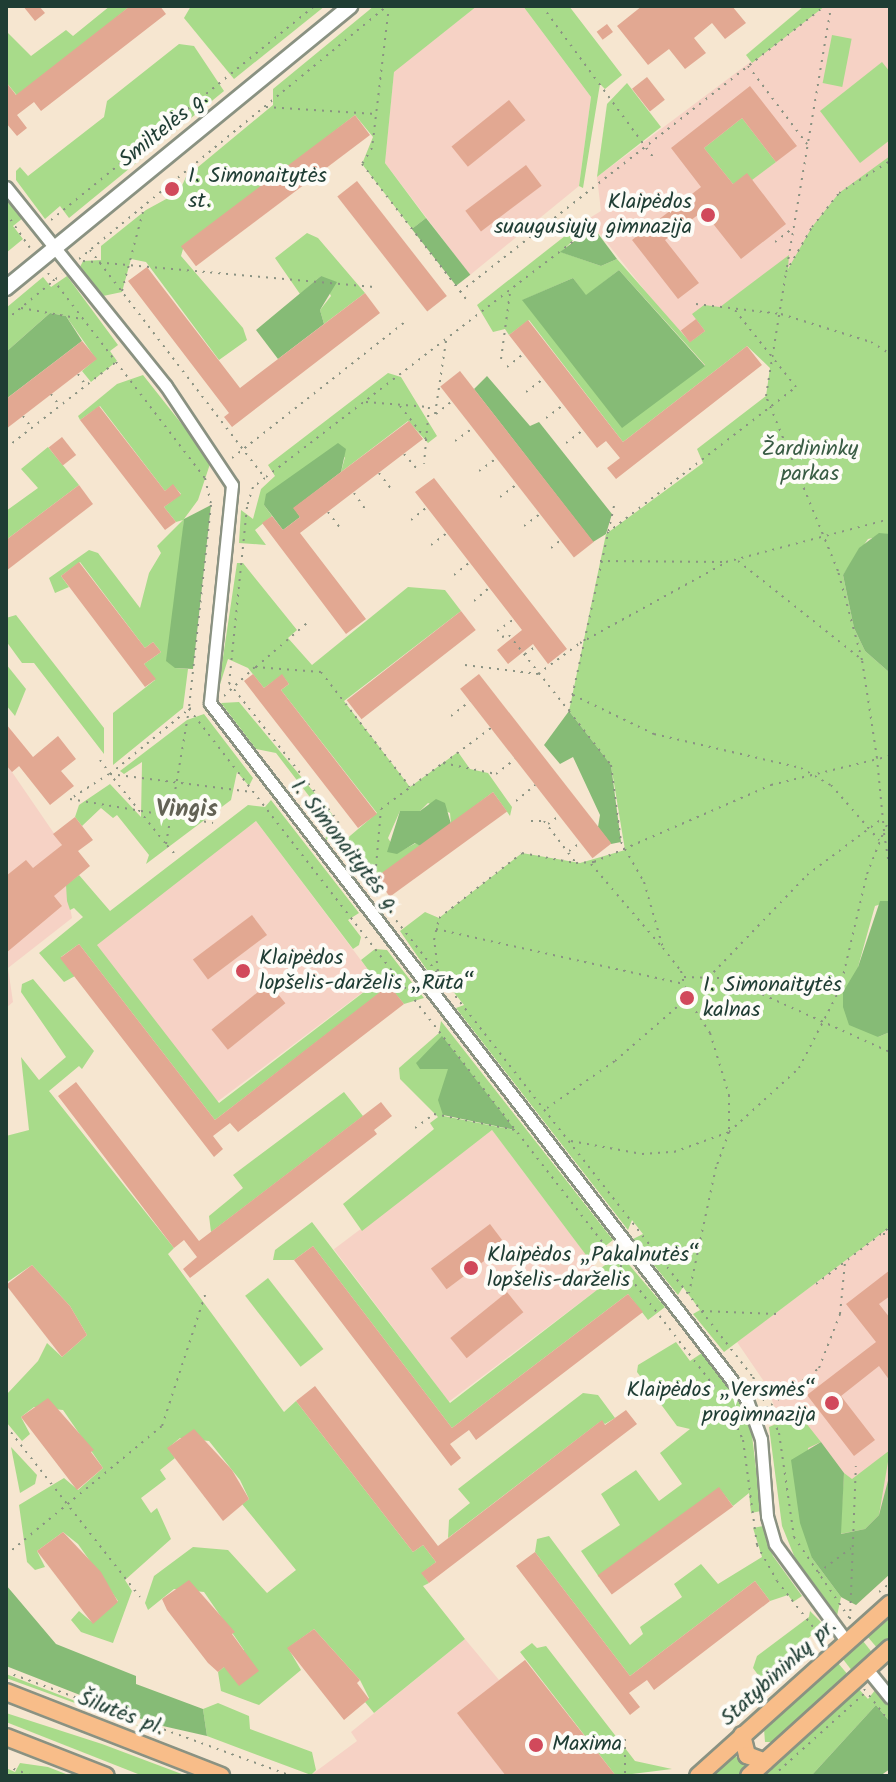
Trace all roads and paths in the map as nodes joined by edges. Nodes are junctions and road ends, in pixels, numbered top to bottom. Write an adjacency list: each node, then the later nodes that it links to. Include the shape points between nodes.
1 (314, 6): 16 (path)
2 (350, 6): 22 (street, Smiltelės g.)
3 (388, 6): 8 (path); 9 (path)
4 (825, 6): 7 (path)
5 (831, 6): 11 (path)
6 (544, 7): 10 (path)
7 (748, 66): 10 (path); 11 (path)
8 (265, 107): 9 (path); 15 (path)
9 (377, 114): 32 (path, via 372,148 362,164)
10 (647, 144): 12 (path); 32 (path)
11 (808, 145): 19 (path)
12 (653, 157)
13 (890, 161): 27 (path, via 839,193)
14 (6, 187): 22 (street)
15 (144, 206): 23 (path); 26 (path)
16 (61, 212)
17 (6, 213): 20 (path)
18 (600, 221): 30 (path)
19 (794, 228): 21 (path); 27 (path)
20 (28, 241)
21 (775, 242)
22 (55, 247): 25 (street); 29 (street, Smiltelės g.)
23 (90, 250): 24 (path); 25 (path)
24 (99, 262): 25 (path); 26 (path); 31 (path)
25 (74, 263): 35 (path); 72 (street)
26 (129, 265): 28 (path); 31 (path)
27 (786, 272): 37 (path)
28 (377, 287)
29 (6, 288)
30 (510, 290): 41 (path); 45 (path)
31 (122, 292): 68 (path)
32 (460, 292): 33 (path)
33 (469, 303)
34 (696, 304): 36 (path)
35 (20, 308): 38 (path); 39 (path)
36 (734, 309): 37 (path); 44 (path)
37 (781, 314): 43 (path, via 871,342); 44 (path)
38 (85, 319)
39 (6, 320)
40 (405, 322): 68 (path)
41 (446, 340): 53 (path); 54 (path, via 435,414)
42 (524, 353): 47 (path)
43 (890, 354)
44 (773, 357): 58 (path, via 766,396); 58 (path, via 796,387)
45 (501, 359)
46 (117, 361): 50 (path)
47 (507, 367)
48 (78, 374): 50 (path)
49 (543, 379): 51 (path)
50 (86, 385): 57 (path)
51 (526, 392)
52 (51, 394): 57 (path)
53 (365, 401): 55 (path); 77 (path)
54 (452, 401)
55 (399, 405): 64 (path); 64 (path, via 429,407)
56 (563, 405): 60 (path)
57 (60, 406): 61 (path)
58 (770, 409): 92 (path); 94 (path)
59 (23, 416): 61 (path)
60 (546, 418)
61 (32, 427): 67 (path)
62 (473, 428): 65 (path)
63 (583, 430): 66 (path)
64 (426, 439): 71 (path)
65 (455, 441)
66 (566, 443)
67 (6, 448)
68 (243, 450): 72 (path); 77 (path)
69 (404, 454): 73 (path)
70 (497, 458): 74 (path)
71 (424, 464)
72 (222, 466): 76 (path); 118 (street, via 232,485 232,515)
73 (417, 469)
74 (479, 471)
75 (379, 473): 79 (path)
76 (205, 478)
77 (265, 478): 115 (path, via 253,487 247,507 229,683)
78 (517, 484): 81 (path)
79 (391, 489)
80 (354, 493): 84 (path)
81 (500, 497)
82 (614, 506): 92 (path)
83 (427, 507): 88 (path)
84 (365, 509)
85 (328, 512): 90 (path)
86 (540, 514): 89 (path)
87 (890, 519): 94 (path)
88 (411, 520)
89 (524, 526)
90 (340, 528)
91 (447, 533): 95 (path)
92 (606, 534): 98 (path)
93 (561, 540): 96 (path)
94 (824, 540): 97 (path); 111 (path)
95 (431, 545)
96 (551, 548)
97 (737, 560): 100 (path); 111 (path)
98 (598, 561): 100 (path); 108 (path)
99 (470, 562): 101 (path)
100 (726, 562): 108 (path)
101 (454, 575)
102 (489, 588): 103 (path)
103 (474, 601)
104 (514, 619): 106 (path)
105 (307, 623): 113 (path)
106 (497, 631)
107 (502, 637): 110 (path, via 509,635)
108 (580, 643): 114 (path); 116 (path)
109 (535, 647): 110 (path)
110 (524, 655): 114 (path)
111 (862, 660): 124 (path)
112 (465, 665): 114 (path)
113 (255, 667): 115 (path); 132 (path, via 321,672)
114 (538, 674): 120 (path)
115 (235, 690): 118 (path); 154 (path, via 338,821 342,851)
116 (572, 694): 120 (path); 129 (path, via 654,734 801,768)
117 (470, 701): 121 (path)
118 (210, 703): 119 (path); 187 (street, I. Simonaitytės g., via 747,1400 761,1439 767,1516 775,1544)
119 (189, 709): 128 (path); 131 (path)
120 (569, 711): 148 (path, via 611,765)
121 (451, 716)
122 (491, 728): 127 (path)
123 (890, 756): 124 (path)
124 (877, 758): 129 (path); 139 (path)
125 (515, 759): 127 (path, via 496,774)
126 (100, 760): 128 (path)
127 (443, 763): 132 (path)
128 (110, 774): 131 (path); 135 (path); 135 (path, via 70,799)
129 (808, 775): 143 (path, via 831,785); 148 (path, via 771,785)
130 (535, 785): 134 (path)
131 (176, 786): 133 (path); 137 (path)
132 (410, 787): 154 (path, via 381,809)
133 (253, 792)
134 (516, 801)
135 (140, 812): 137 (path); 147 (path)
136 (559, 816): 142 (path)
137 (170, 817): 141 (path); 147 (path)
138 (890, 817): 144 (path)
139 (884, 818): 143 (path); 144 (path)
140 (531, 821): 142 (path)
141 (213, 823)
142 (547, 825): 149 (path)
143 (868, 830): 145 (path); 159 (path, via 807,875)
144 (884, 831): 145 (path); 153 (path)
145 (880, 840): 162 (path)
146 (580, 843): 149 (path)
147 (166, 844): 150 (path)
148 (625, 849): 152 (path); 156 (path, via 644,882)
149 (568, 852): 151 (path)
150 (174, 853)
151 (576, 863): 152 (path); 155 (path, via 522,853 439,918)
152 (589, 863): 156 (path)
153 (890, 869)
154 (374, 891): 157 (path)
155 (436, 929): 157 (path); 160 (path)
156 (663, 948): 158 (path)
157 (438, 973): 164 (path)
158 (682, 978): 159 (path); 160 (path)
159 (708, 978): 162 (path, via 726,978)
160 (684, 984): 161 (path)
161 (687, 998): 164 (path, via 615,1061); 167 (path, via 710,1033 718,1057 732,1114)
162 (825, 1026): 163 (path); 167 (path, via 799,1068)
163 (890, 1052)
164 (545, 1109): 168 (path)
165 (415, 1128): 166 (path, via 434,1114)
166 (515, 1130)
167 (729, 1132): 168 (path, via 674,1152 642,1154); 175 (path, via 716,1167)
168 (570, 1141): 175 (path)
169 (890, 1227): 170 (path)
170 (882, 1233): 171 (path); 172 (path)
171 (890, 1234)
172 (845, 1262): 173 (path); 178 (path, via 840,1314 819,1368)
173 (816, 1284)
174 (205, 1295): 181 (path, via 162,1426)
175 (689, 1295): 176 (path)
176 (701, 1310): 177 (path); 178 (path)
177 (778, 1314)
178 (770, 1406): 184 (path, via 779,1433 789,1519)
179 (6, 1426): 181 (path)
180 (856, 1466): 182 (path)
181 (66, 1503): 183 (path); 185 (path)
182 (853, 1546): 184 (path); 184 (path, via 850,1619)
183 (6, 1555)
184 (817, 1574)
185 (140, 1597)
186 (890, 1604): 187 (main road, Statybininkų pr.)
187 (847, 1642): 194 (main road, Statybininkų pr.)
188 (890, 1648): 189 (main road)
189 (867, 1669): 192 (street); 198 (main road)
190 (6, 1672): 202 (path)
191 (6, 1692): 201 (main road, Šilutės pl.)
192 (890, 1697)
193 (890, 1722): 198 (path, via 866,1692)
194 (742, 1735): 198 (main road, via 747,1755); 204 (main road, Statybininkų pr.)
195 (6, 1737): 200 (main road)
196 (625, 1739): 203 (path)
197 (6, 1766): 199 (path)
198 (769, 1769): 205 (main road)
199 (32, 1776)
200 (106, 1776)
201 (221, 1776)
202 (291, 1776)
203 (625, 1776)
204 (698, 1776)
205 (749, 1776)

